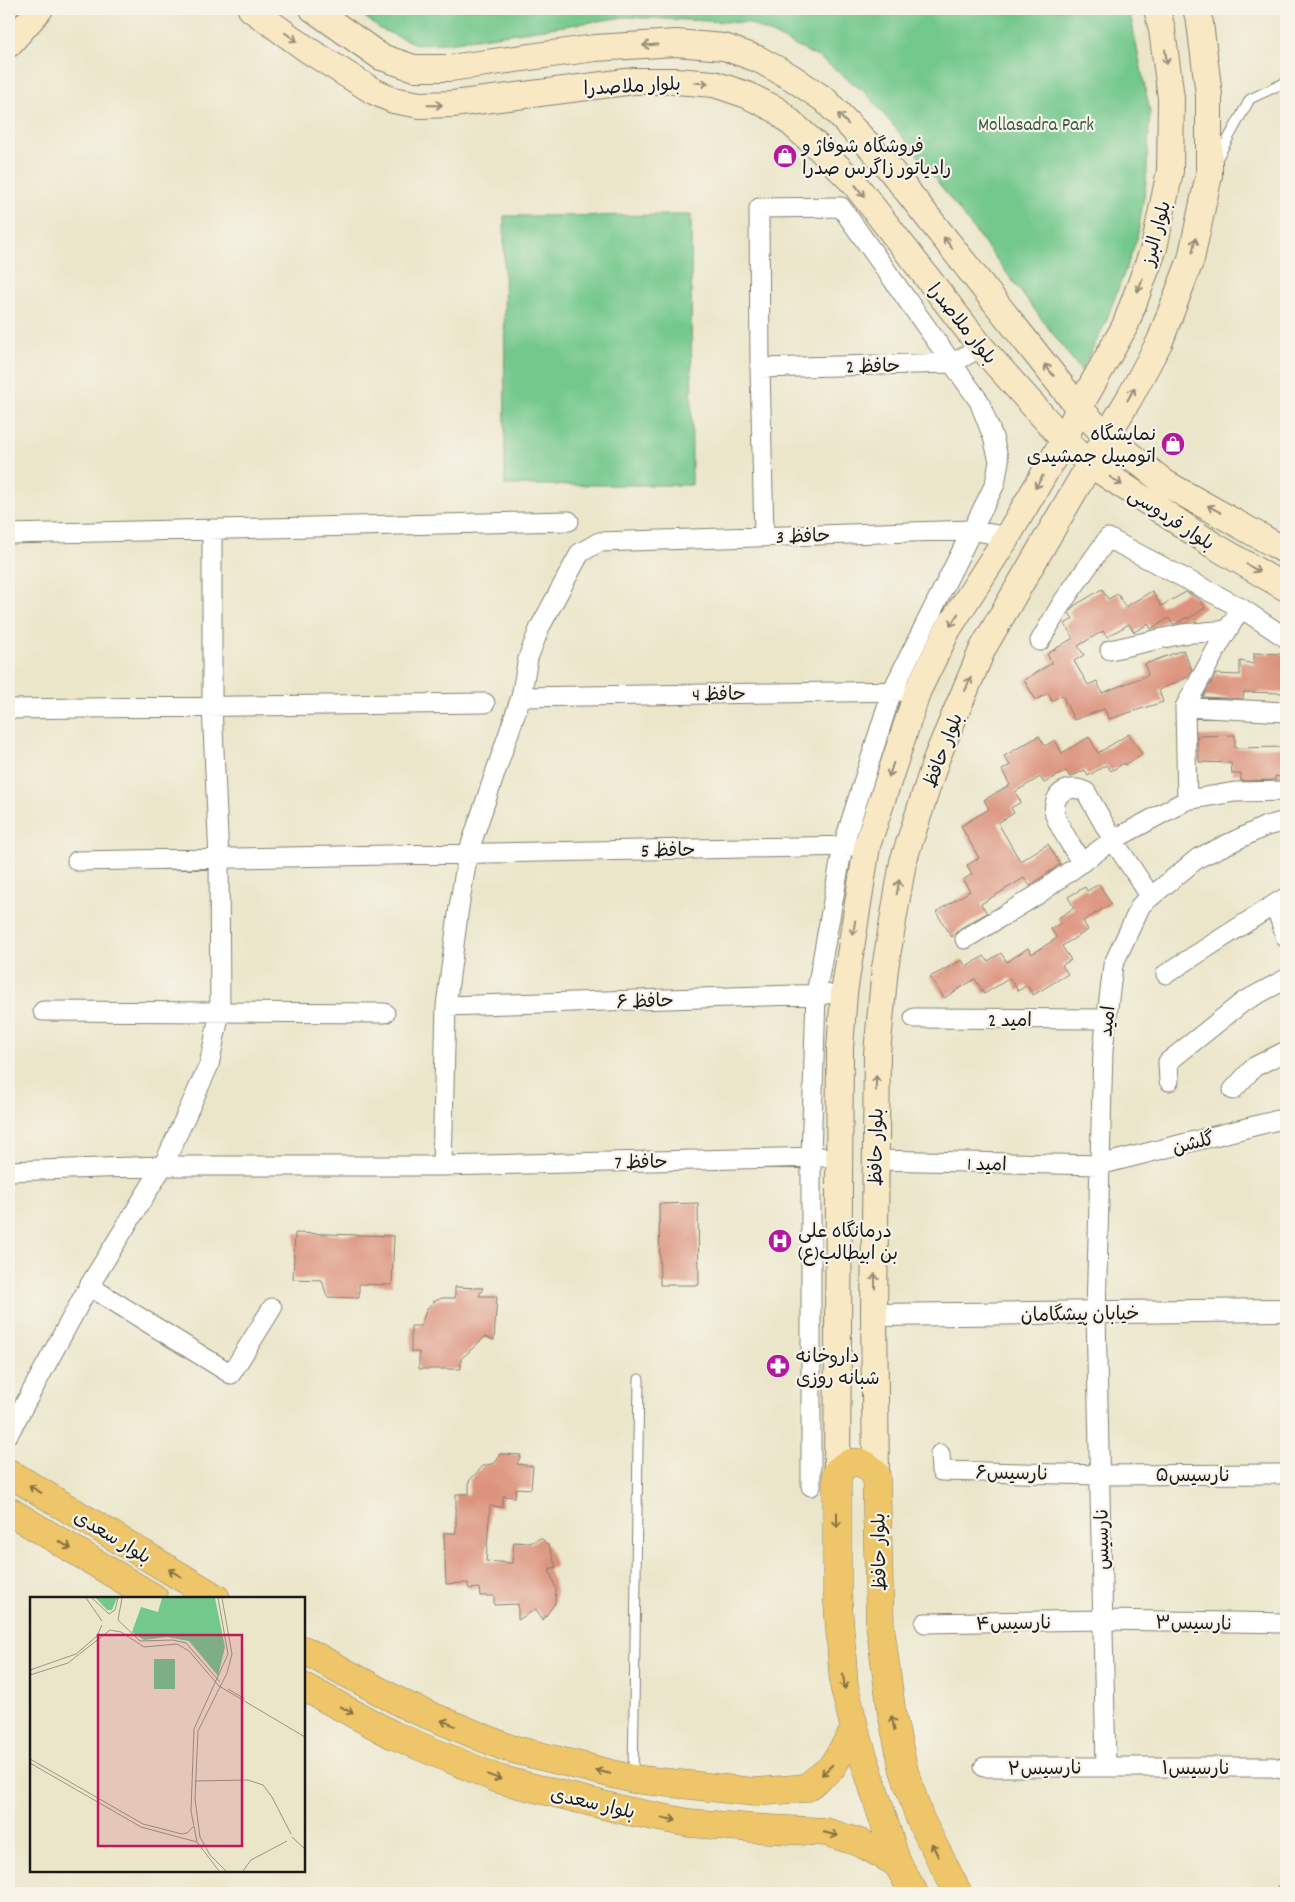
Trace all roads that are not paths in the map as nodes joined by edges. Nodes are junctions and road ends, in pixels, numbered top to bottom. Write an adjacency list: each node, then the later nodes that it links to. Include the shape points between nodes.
1 (40, 9): 6 (main road)
2 (251, 9): 9 (main road, بلوار ملاصدرا, one-way to 9, via 373,91 393,100 420,105 453,104 634,81 714,84 747,95 777,110 854,183)
3 (313, 9): 12 (main road, بلوار ملاصدرا, one-way to 3, via 881,158 825,100 758,59 724,47 676,43 595,48 450,68 414,68 381,57)
4 (1157, 9): 12 (main road, بلوار البرز, one-way to 12, via 1171,98 1170,171 1154,248 1125,326)
5 (1196, 9): 8 (main road, بلوار البرز, via 1209,95)
6 (9, 44)
7 (1286, 82): 8 (lane, via 1250,99)
8 (1209, 175): 13 (main road, بلوار البرز, one-way to 8, via 1160,342 1191,259)
9 (981, 347): 10 (street, حافظ 2); 14 (main road, بلوار ملاصدرا)
10 (952, 363): 11 (street, حافظ 2); 11 (street, via 841,207 760,208); 18 (street, via 979,401 994,437 999,461 995,484)
11 (760, 368): 20 (street)
12 (1079, 408): 13 (main road, بلوار فردوسی); 14 (main road, بلوار البرز)
13 (1106, 436): 15 (main road, بلوار حافظ); 22 (main road, بلوار فردوسی, one-way to 13, via 1165,483)
14 (1064, 440): 15 (main road, بلوار فردوسی); 21 (main road, بلوار حافظ, one-way to 21)
15 (1090, 464): 23 (main road, بلوار فردوسی, one-way to 23, via 1213,546); 65 (main road, بلوار حافظ, one-way to 15, via 877,1053 885,968 903,862 937,757 983,648)
16 (569, 521): 17 (street)
17 (212, 529): 19 (street); 32 (street)
18 (972, 530): 20 (street, حافظ 3); 21 (street, حافظ 3); 29 (street)
19 (9, 534)
20 (764, 536): 30 (street, حافظ 3, via 600,542 580,554 540,627 528,658)
21 (1007, 537): 29 (main road, بلوار حافظ, one-way to 29)
22 (1286, 551)
23 (1286, 588)
24 (1241, 608): 25 (street); 26 (street); 27 (street, via 1108,538 1062,603)
25 (1227, 630): 28 (street, via 1182,634); 33 (street)
26 (1286, 638)
27 (1040, 641)
28 (1110, 650)
29 (905, 691): 30 (street, حافظ 4); 40 (main road, بلوار حافظ)
30 (521, 696): 41 (street)
31 (485, 703): 32 (street)
32 (212, 706): 34 (street); 42 (street)
33 (1185, 707): 35 (street); 37 (street)
34 (9, 709)
35 (1286, 712)
36 (1286, 791): 37 (street, via 1235,792)
37 (1187, 800): 39 (street)
38 (1286, 821): 45 (street, امید, via 1266,826 1198,858)
39 (1114, 840): 44 (street); 44 (street, via 1086,792 1078,788 1060,794 1055,814); 45 (street)
40 (855, 846): 41 (street, حافظ 5); 51 (main road, بلوار حافظ, one-way to 51); 52 (street)
41 (468, 853): 42 (street, حافظ 5); 53 (street)
42 (219, 859): 43 (street, حافظ 5); 55 (street)
43 (77, 861)
44 (1081, 863): 48 (street)
45 (1151, 897): 58 (street, امید, via 1141,905 1113,965)
46 (1281, 901): 47 (street); 49 (street)
47 (1286, 938)
48 (964, 939)
49 (1166, 974)
50 (1286, 979): 60 (street, via 1243,1002 1168,1062)
51 (844, 993): 52 (street, حافظ ۶); 64 (main road, بلوار حافظ)
52 (816, 994): 53 (street, حافظ ۶); 63 (street)
53 (446, 1006): 68 (street)
54 (44, 1011): 55 (street)
55 (220, 1012): 56 (street); 67 (street, via 209,1065)
56 (385, 1014)
57 (914, 1018): 58 (street, امید 2)
58 (1106, 1019): 66 (street, امید)
59 (1286, 1051): 61 (street, via 1254,1067)
60 (1169, 1081)
61 (1233, 1090)
62 (1286, 1118): 66 (street, گلشن)
63 (811, 1157): 64 (street, حافظ 7); 68 (street, حافظ 7); 75 (street)
64 (839, 1157): 76 (main road, بلوار حافظ)
65 (875, 1160): 66 (street, امید 1); 74 (main road, بلوار حافظ, one-way to 65)
66 (1099, 1164): 73 (street, امید)
67 (163, 1166): 68 (street, حافظ 7); 69 (street, حافظ 7); 70 (street)
68 (442, 1166)
69 (9, 1171)
70 (90, 1286): 71 (street, via 231,1374); 80 (street)
71 (272, 1308)
72 (1286, 1310): 73 (street, خیابان پیشگامان)
73 (1096, 1312): 74 (street, خیابان پیشگامان); 84 (street, نارسیس)
74 (874, 1315): 79 (main road, بلوار حافظ)
75 (811, 1319): 76 (street); 87 (street)
76 (839, 1321): 78 (main road, بلوار حافظ)
77 (640, 1379): 100 (lane)
78 (837, 1428): 79 (main road, via 844,1438 856,1442 869,1438); 82 (main road, بلوار حافظ)
79 (877, 1428): 86 (main road, بلوار حافظ)
80 (9, 1433)
81 (940, 1454): 84 (street, نارسیس۶, via 941,1471)
82 (837, 1472): 86 (main road, via 844,1465 862,1462); 96 (main road, بلوار حافظ, one-way to 96, via 838,1609 844,1686)
83 (9, 1473): 90 (main road, بلوار سعدی, one-way to 83)
84 (1099, 1474): 85 (street, نارسیس۵); 91 (street, نارسیس)
85 (1286, 1474)
86 (876, 1475): 103 (main road, بلوار حافظ, one-way to 86, via 920,1819 904,1771 892,1715 880,1625)
87 (811, 1486)
88 (9, 1511): 89 (main road, بلوار سعدی, one-way to 89)
89 (152, 1597)
90 (214, 1597)
91 (1102, 1620): 92 (street, نارسیس۴); 93 (street, نارسیس۳); 97 (street, نارسیس)
92 (925, 1623)
93 (1286, 1623)
94 (305, 1651): 100 (main road, بلوار سعدی, one-way to 94, via 508,1748 407,1706)
95 (305, 1688): 101 (main road, بلوار سعدی, one-way to 101, via 393,1735 498,1779 627,1811 689,1822 826,1832 862,1842)
96 (855, 1730): 100 (main road, بلوار سعدی, one-way to 100, via 831,1768 806,1788 755,1792); 101 (main road, بلوار حافظ)
97 (1106, 1766): 98 (street, نارسیس۲); 99 (street, نارسیس۱, via 1272,1767)
98 (984, 1767)
99 (1286, 1770)
100 (633, 1779)
101 (897, 1863): 102 (main road, بلوار حافظ)
102 (914, 1893)
103 (958, 1893)

